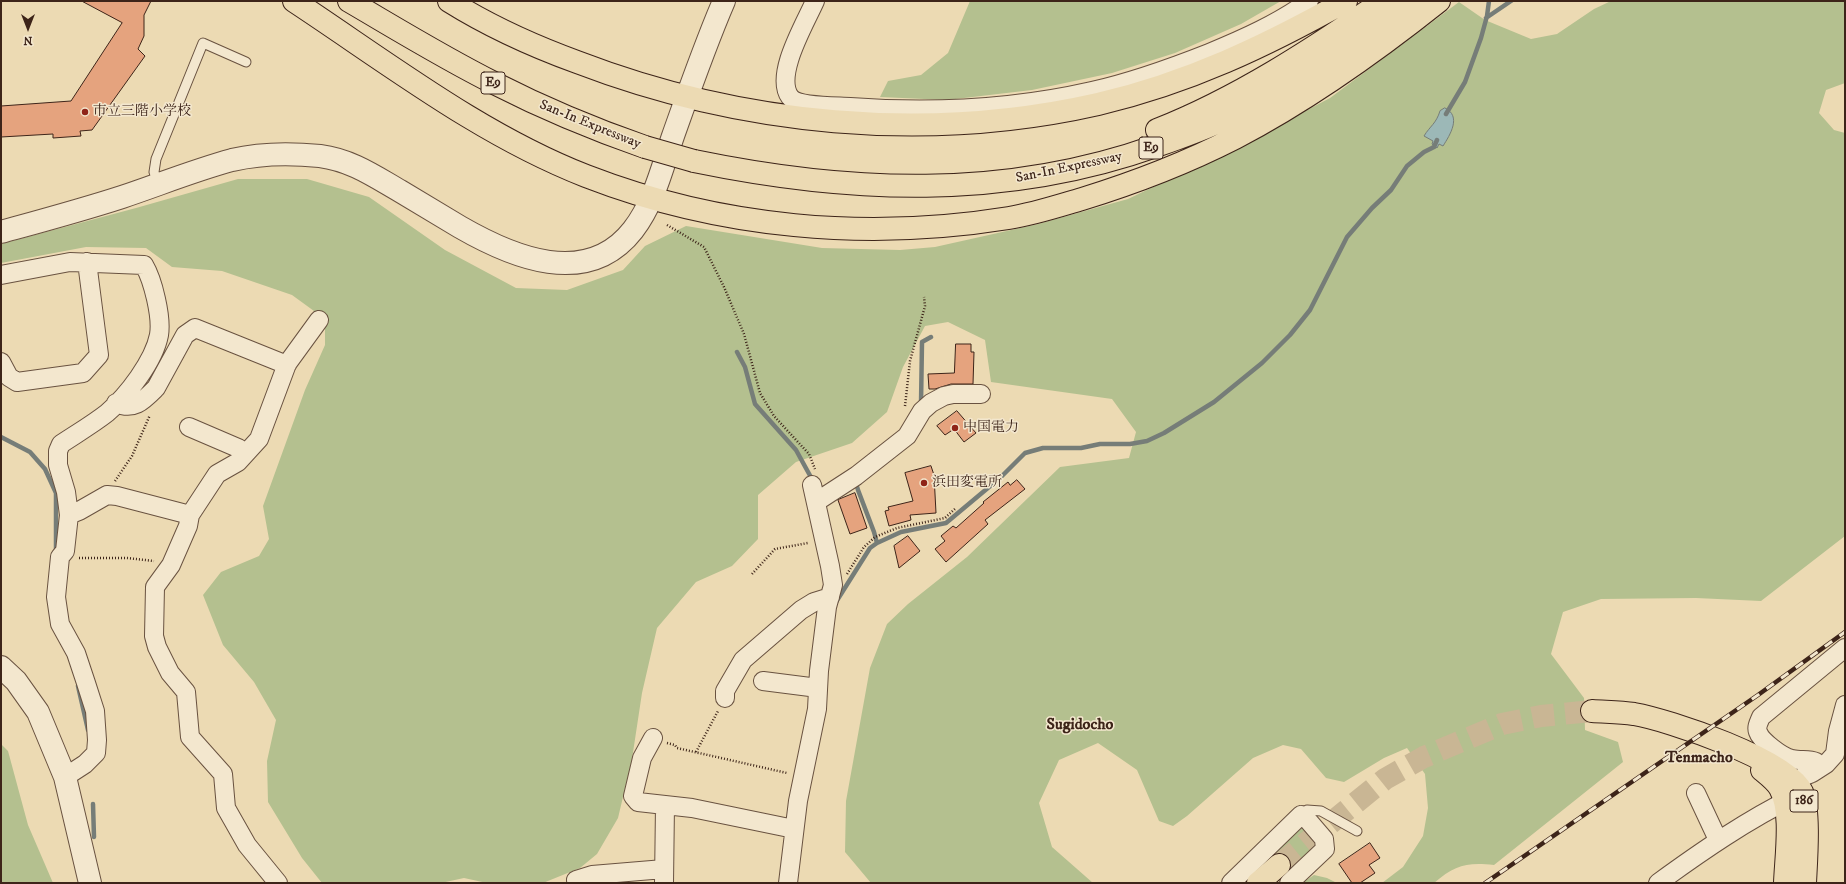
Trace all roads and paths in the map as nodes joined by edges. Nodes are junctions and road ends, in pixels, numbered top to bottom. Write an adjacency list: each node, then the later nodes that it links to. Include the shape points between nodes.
1 (294, 1): 15 (highway, via 441,99 536,154 584,175)
2 (349, 1): 13 (highway, San-In Expressway / E9, bridge, via 493,83 589,127 694,161 777,176)
3 (449, 1): 12 (highway, via 504,31 567,58 606,73)
4 (724, 1): 12 (street)
5 (815, 1): 6 (street, via 786,66 785,84 790,97 811,104 884,110 945,110 1020,104 1092,91 1168,69 1241,40 1298,10)
6 (1309, 1)
7 (1346, 1): 12 (highway, via 1246,54 1199,72 1128,95 1047,114 993,121 885,124 781,116)
8 (1383, 1): 13 (highway, San-In Expressway / E9, via 1258,81 1218,103 1143,136 1066,160 1020,170 943,180)
9 (1411, 1): 13 (highway, San-In Expressway / E9, via 1304,75 1268,96 1225,119 1140,152 1059,173 988,184)
10 (1439, 1): 15 (highway, via 1345,72 1232,139 1113,189 1019,216 956,225 902,229 846,229 793,226 737,218)
11 (246, 62): 14 (lane, via 203,43 156,159 154,172)
12 (687, 97): 15 (street)
13 (854, 184)
14 (158, 185): 15 (street, via 233,160 276,154 330,158 361,168 488,243 537,260 573,263 595,258 616,248 634,229); 17 (street)
15 (651, 199)
16 (667, 224): 30 (path, via 704,247 744,334 760,393 774,416 809,454 820,478)
17 (1, 232)
18 (87, 262): 19 (street, via 70,262); 22 (street, via 99,356 83,373 18,382 9,377); 25 (street, via 144,265 150,276 157,306 159,334 150,360)
19 (1, 275)
20 (924, 297): 26 (path, via 925,306 910,361)
21 (318, 320): 23 (street)
22 (1, 362)
23 (287, 365): 25 (street, via 196,328 185,335 156,388 149,395 135,405 125,407); 29 (street, via 259,439)
24 (981, 394): 30 (street, via 953,394 931,403 922,411 907,436 856,476)
25 (116, 403): 33 (street, via 61,444 58,451 58,465 66,492)
26 (903, 412)
27 (151, 414): 31 (path, via 132,456)
28 (188, 427): 29 (street, via 238,448)
29 (246, 454): 34 (street, via 238,462 217,474)
30 (814, 494): 35 (street)
31 (107, 495): 33 (street); 34 (street)
32 (956, 508): 39 (path, via 945,518 896,528 876,537 864,547 837,591)
33 (69, 515): 36 (street, via 65,551)
34 (190, 516): 37 (street)
35 (825, 540): 38 (path, via 775,550); 39 (street, via 833,585)
36 (60, 557): 37 (path, via 127,558); 49 (street, via 56,597 60,624 76,653 95,711 97,740 96,753)
37 (171, 565): 62 (street, via 155,587 154,636 157,648 170,673 186,692 190,736 224,774 226,808 247,845)
38 (752, 574)
39 (830, 597): 43 (street); 44 (street, via 801,610 743,660 725,691)
40 (1845, 648): 51 (street, via 1795,687 1761,717 1758,723 1760,737 1778,751 1791,759 1816,762 1817,768)
41 (1, 667): 49 (street, via 16,681 38,712)
42 (764, 681): 43 (street)
43 (818, 688): 50 (street, via 817,710)
44 (725, 698): 48 (path)
45 (1845, 705): 51 (street, via 1835,754)
46 (1592, 711): 51 (highway, 186, via 1634,714 1709,736 1770,765)
47 (653, 738): 48 (path, via 677,748); 53 (street, via 642,758 634,796 638,802)
48 (696, 752): 50 (path)
49 (65, 777): 61 (street)
50 (803, 777): 55 (street)
51 (1798, 787): 57 (street); 67 (highway, 186, via 1787,815); 68 (highway, 186, via 1806,819)
52 (1696, 793): 57 (street)
53 (664, 805): 55 (street, via 692,808); 59 (street)
54 (1301, 815): 56 (lane, via 1307,810 1321,811); 58 (street, via 1324,839 1325,849); 64 (street)
55 (794, 829): 63 (street)
56 (1357, 830)
57 (1718, 840): 66 (street)
58 (1284, 874): 65 (highway)
59 (664, 876): 60 (street, via 592,875)
60 (576, 880)
61 (90, 883)
62 (278, 883)
63 (788, 883)
64 (1231, 883)
65 (1258, 883)
66 (1658, 883)
67 (1785, 883)
68 (1805, 883)

